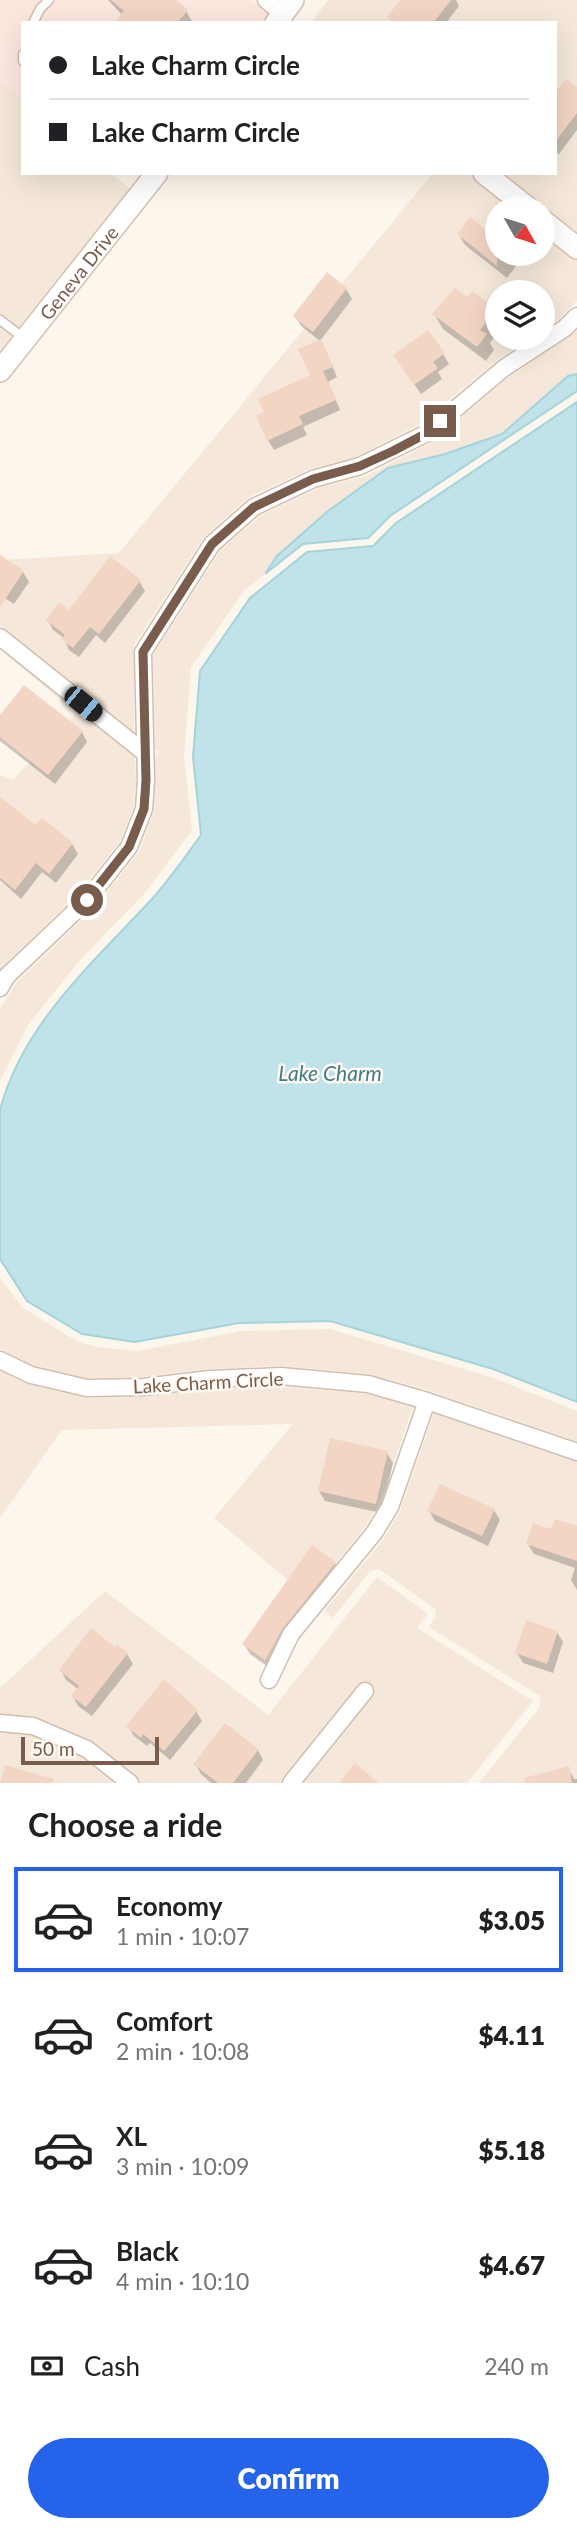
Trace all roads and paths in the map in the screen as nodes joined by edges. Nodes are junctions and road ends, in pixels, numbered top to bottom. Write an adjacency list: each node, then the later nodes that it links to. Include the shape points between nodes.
1 (48, 0): 4 (lane)
2 (266, 0): 3 (street)
3 (287, 15)
4 (34, 21)
5 (487, 175): 7 (main road)
6 (149, 176): 12 (main road, Geneva Drive)
7 (513, 196)
8 (555, 230): 9 (main road)
9 (577, 247)
10 (577, 317): 15 (street, via 504,368 427,433 360,466 313,479 254,507 212,544 143,652)
11 (0, 320): 12 (lane)
12 (25, 339): 13 (main road, Geneva Drive)
13 (0, 371)
14 (0, 637): 15 (street)
15 (145, 753): 16 (street, via 144,809 129,847 87,900)
16 (0, 988)
17 (0, 1360): 18 (street, Lake Charm Circle, via 31,1375 88,1388 281,1376 368,1384)
18 (426, 1401): 19 (street, Lake Charm Circle); 20 (street, via 390,1507 291,1634)
19 (577, 1452)
20 (269, 1681)
21 (365, 1691): 24 (street)
22 (0, 1723): 23 (street, via 33,1726 87,1749)
23 (130, 1783)
24 (291, 1783)

